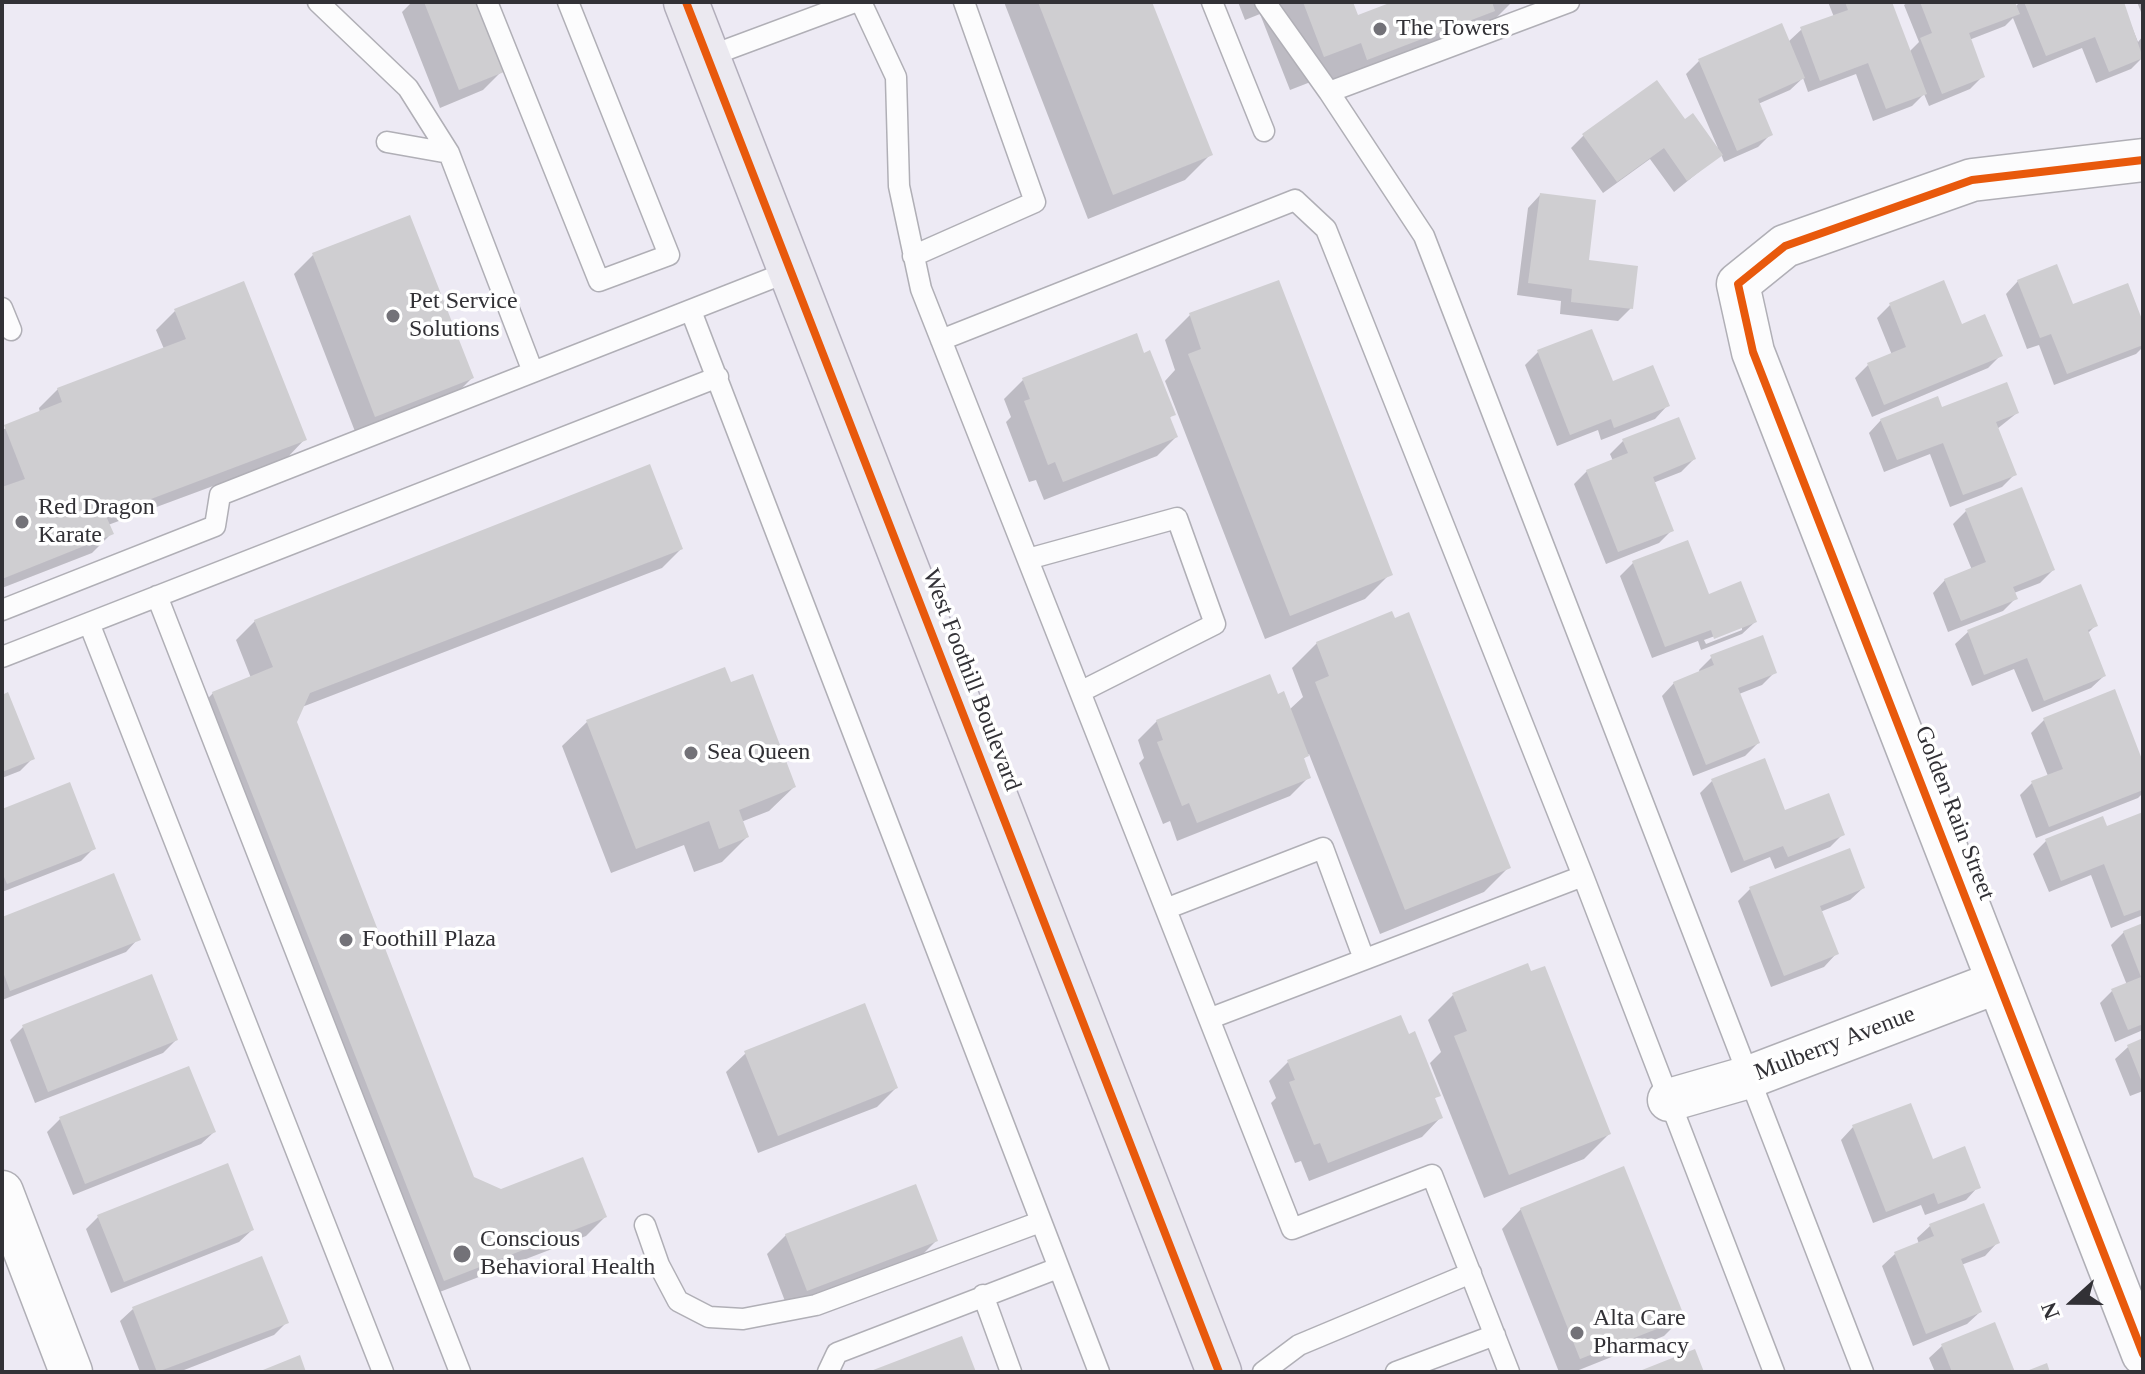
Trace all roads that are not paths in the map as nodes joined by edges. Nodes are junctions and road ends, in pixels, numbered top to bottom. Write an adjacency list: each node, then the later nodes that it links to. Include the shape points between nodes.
1 (318, 2): 15 (lane, via 408,88)
2 (487, 2): 3 (lane, via 599,281 669,255)
3 (568, 2)
4 (686, 2): 11 (main road, West Foothill Boulevard)
5 (855, 2): 11 (lane)
6 (861, 2): 17 (lane, via 896,77 899,186)
7 (964, 2): 17 (lane, via 1035,202)
8 (1212, 2): 13 (lane)
9 (1265, 2): 12 (lane)
10 (1569, 2): 12 (lane)
11 (707, 57): 18 (main road, West Foothill Boulevard)
12 (1329, 92): 36 (lane, via 1424,236)
13 (1264, 131)
14 (387, 142): 15 (lane)
15 (449, 153): 23 (lane)
16 (2143, 160): 34 (street, Golden Rain Street, via 1972,180 1785,246 1738,284 1753,352)
17 (913, 256): 22 (lane)
18 (790, 271): 20 (lane); 52 (main road, West Foothill Boulevard)
19 (2, 308): 21 (lane)
20 (691, 311): 23 (lane); 24 (lane)
21 (11, 330)
22 (941, 340): 25 (lane); 31 (lane, via 1295,200 1326,229)
23 (533, 372): 27 (lane, via 220,495 215,526)
24 (718, 377): 26 (lane); 39 (lane)
25 (1028, 559): 30 (lane); 30 (lane, via 1177,518 1215,624)
26 (157, 596): 28 (lane); 48 (lane)
27 (2, 610)
28 (89, 623): 29 (lane); 47 (lane)
29 (2, 657)
30 (1082, 691): 32 (lane)
31 (1583, 876): 33 (lane); 37 (lane)
32 (1168, 908): 33 (lane, via 1323,848); 35 (lane)
33 (1364, 959): 35 (lane)
34 (1998, 982): 36 (street, Mulberry Avenue); 45 (street, Golden Rain Street)
35 (1211, 1018): 42 (lane, via 1292,1229 1432,1175)
36 (1749, 1077): 37 (street, Mulberry Avenue); 57 (lane)
37 (1669, 1100): 56 (lane)
38 (2, 1192): 46 (street)
39 (1040, 1222): 40 (lane, via 816,1305 743,1319 709,1317 678,1301); 41 (lane)
40 (645, 1225)
41 (1058, 1268): 43 (lane); 51 (lane)
42 (1471, 1273): 44 (lane); 53 (lane, via 1299,1345)
43 (983, 1295): 49 (lane, via 837,1353); 50 (lane)
44 (1495, 1335): 54 (lane); 55 (lane)
45 (2143, 1354)
46 (71, 1372)
47 (383, 1372)
48 (460, 1372)
49 (828, 1372)
50 (1011, 1372)
51 (1099, 1372)
52 (1219, 1372)
53 (1263, 1372)
54 (1396, 1372)
55 (1509, 1372)
56 (1774, 1372)
57 (1863, 1372)

